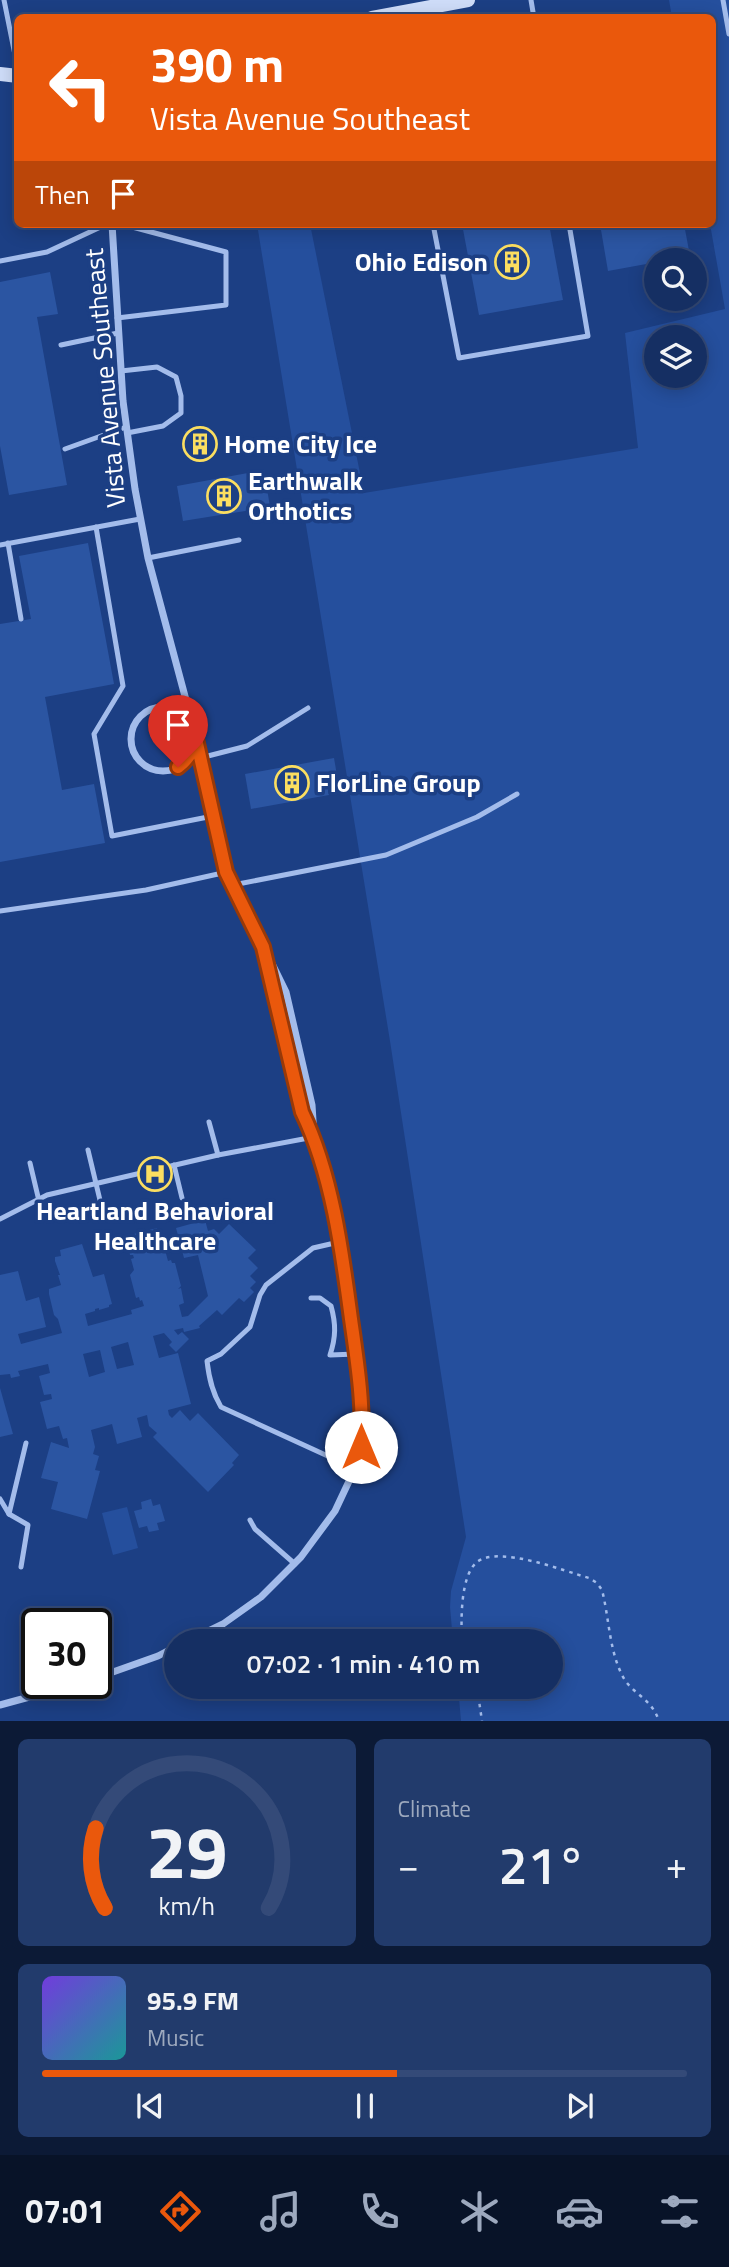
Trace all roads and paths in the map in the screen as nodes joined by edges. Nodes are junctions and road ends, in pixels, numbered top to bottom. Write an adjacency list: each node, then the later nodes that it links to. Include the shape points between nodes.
1 (4, 0): 6 (lane)
2 (468, 0): 4 (main road)
3 (723, 0): 5 (lane)
4 (396, 14)
5 (729, 34)
6 (14, 50)
7 (101, 228): 12 (lane, via 47,252)
8 (110, 228): 13 (street, Vista Avenue Southeast)
9 (144, 228): 13 (lane, via 226,252 226,305)
10 (434, 228): 11 (lane, via 459,358 588,336)
11 (570, 228)
12 (0, 261)
13 (117, 317): 14 (street, Vista Avenue Southeast)
14 (118, 334): 15 (lane); 16 (street, Vista Avenue Southeast)
15 (61, 345)
16 (121, 372): 17 (street, Vista Avenue Southeast); 17 (lane, via 158,367 176,377 181,396 181,413 163,426)
17 (127, 430): 18 (lane); 19 (street, Vista Avenue Southeast)
18 (65, 449)
19 (140, 519): 20 (lane); 24 (street, Vista Avenue Southeast)
20 (96, 527): 22 (lane); 30 (lane, via 123,686 94,734 112,836)
21 (239, 540): 24 (lane)
22 (8, 543): 23 (lane); 25 (lane)
23 (0, 545)
24 (148, 558): 27 (street, Vista Avenue Southeast)
25 (21, 619)
26 (308, 708): 28 (lane, via 247,746)
27 (194, 730): 27 (street, via 174,708 153,708 132,729 133,750 146,766 167,771 186,761 192,752); 28 (street, Vista Avenue Southeast)
28 (200, 758): 30 (street, Vista Avenue Southeast)
29 (517, 794): 32 (lane, via 477,817 386,855)
30 (213, 816): 31 (street, Vista Avenue Southeast)
31 (226, 872): 32 (street, Vista Avenue Southeast); 33 (lane, via 146,890)
32 (233, 885): 34 (street, Vista Avenue Southeast)
33 (0, 911)
34 (263, 947): 36 (street, Vista Avenue Southeast, via 302,1112); 36 (street, Vista Avenue Southeast, via 286,992 312,1105)
35 (209, 1122): 38 (lane)
36 (314, 1137): 38 (lane); 46 (street, Vista Avenue Southeast)
37 (88, 1150): 41 (lane)
38 (218, 1155): 40 (lane)
39 (30, 1163): 43 (lane)
40 (174, 1165): 41 (lane); 42 (lane)
41 (96, 1183): 43 (lane); 44 (lane)
42 (182, 1198)
43 (39, 1201): 45 (lane)
44 (104, 1217)
45 (0, 1219)
46 (340, 1242): 48 (street, Vista Avenue Southeast); 50 (lane, via 313,1248 266,1284 250,1327 207,1361 221,1407)
47 (311, 1298): 48 (lane, via 331,1306 336,1329 330,1355)
48 (356, 1354): 50 (street, Vista Avenue Southeast, via 362,1431)
49 (26, 1443): 52 (lane)
50 (354, 1468): 54 (street, Vista Avenue Southeast, via 325,1527)
51 (0, 1499): 52 (lane)
52 (9, 1514): 55 (lane, via 28,1525)
53 (250, 1520): 54 (lane)
54 (295, 1564): 56 (street, Vista Avenue Southeast, via 261,1597)
55 (21, 1567)
56 (213, 1629)
57 (463, 1629): 64 (path, via 465,1584 480,1561 517,1559 589,1578 603,1590 623,1677 648,1701)
58 (164, 1653): 59 (street)
59 (112, 1672)
60 (22, 1699): 62 (street)
61 (479, 1699): 63 (path)
62 (0, 1705)
63 (482, 1721)
64 (659, 1721)

